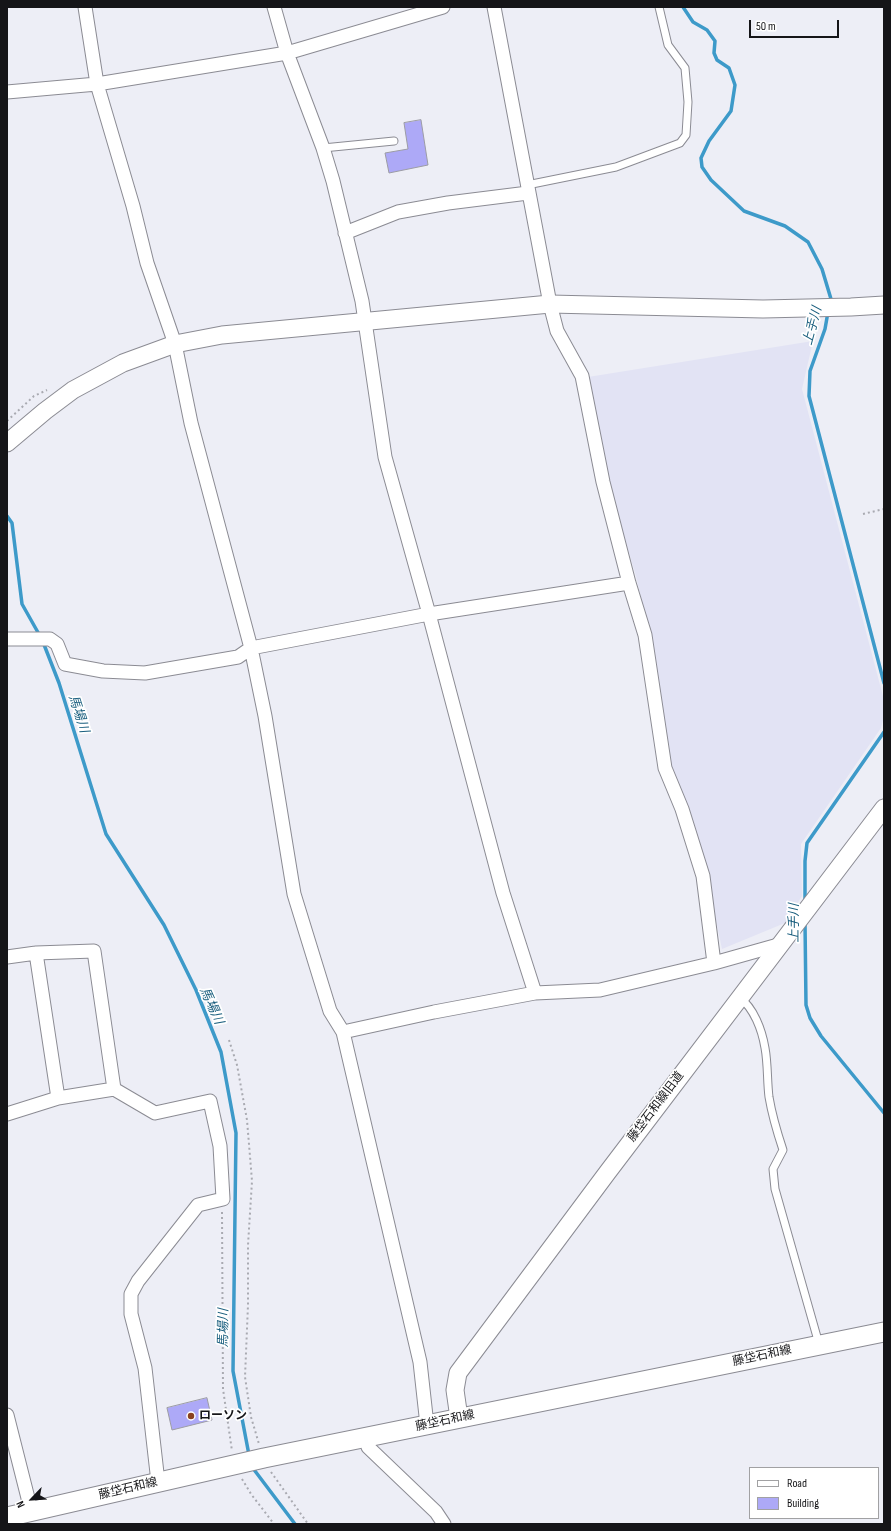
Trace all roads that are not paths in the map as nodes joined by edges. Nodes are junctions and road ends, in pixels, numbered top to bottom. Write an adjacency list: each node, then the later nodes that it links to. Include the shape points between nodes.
1 (85, 7): 7 (street)
2 (274, 7): 6 (street)
3 (443, 7): 6 (street)
4 (494, 7): 11 (street)
5 (659, 7): 11 (lane, via 668,45 685,68 688,102 686,135 680,143 616,167)
6 (288, 53): 7 (street); 10 (street)
7 (97, 84): 8 (street); 16 (street, via 147,263)
8 (7, 92)
9 (394, 141): 10 (lane)
10 (323, 148): 12 (street)
11 (528, 189): 12 (street, via 398,212); 13 (street)
12 (345, 233): 15 (street, via 362,301)
13 (550, 304): 14 (street, via 763,309); 15 (street); 18 (street, via 557,331 582,376 603,482)
14 (884, 305)
15 (364, 321): 16 (street, via 222,335); 19 (street, via 385,457)
16 (175, 344): 17 (street, via 123,363 88,381 45,411); 21 (street, via 191,423)
17 (7, 443)
18 (629, 583): 19 (street); 26 (street, via 646,635 666,768 703,876)
19 (429, 614): 21 (street); 27 (street, via 503,893)
20 (7, 639): 21 (street, via 50,639 57,644 65,664 103,671 145,673 238,657)
21 (251, 648): 29 (street, via 265,716 294,894 330,1011)
22 (884, 808): 23 (street, 藤垈石和線旧道)
23 (778, 945): 26 (street); 28 (street, 藤垈石和線旧道)
24 (36, 953): 25 (street); 30 (street, via 94,951); 31 (street)
25 (7, 957)
26 (714, 963): 27 (street, via 600,990)
27 (535, 993): 29 (street)
28 (739, 997): 34 (lane, via 747,1003 755,1018 765,1048 769,1096 783,1150 773,1169 776,1189); 36 (street, 藤垈石和線旧道, via 458,1373 455,1390)
29 (343, 1032): 37 (street, via 420,1362)
30 (114, 1089): 31 (street); 39 (street, via 155,1113 210,1101 220,1146 223,1199 198,1206 138,1281 131,1294 131,1314 145,1368)
31 (58, 1098): 32 (street)
32 (7, 1114)
33 (884, 1332): 34 (main road, 藤垈石和線)
34 (819, 1345): 36 (main road, 藤垈石和線)
35 (7, 1414): 40 (street)
36 (459, 1418): 37 (main road, 藤垈石和線)
37 (427, 1425): 38 (main road, 藤垈石和線)
38 (366, 1437): 39 (main road, 藤垈石和線); 42 (street, via 368,1448 436,1512)
39 (158, 1482): 40 (main road, 藤垈石和線)
40 (31, 1510): 41 (main road, 藤垈石和線)
41 (7, 1517)
42 (444, 1524)

